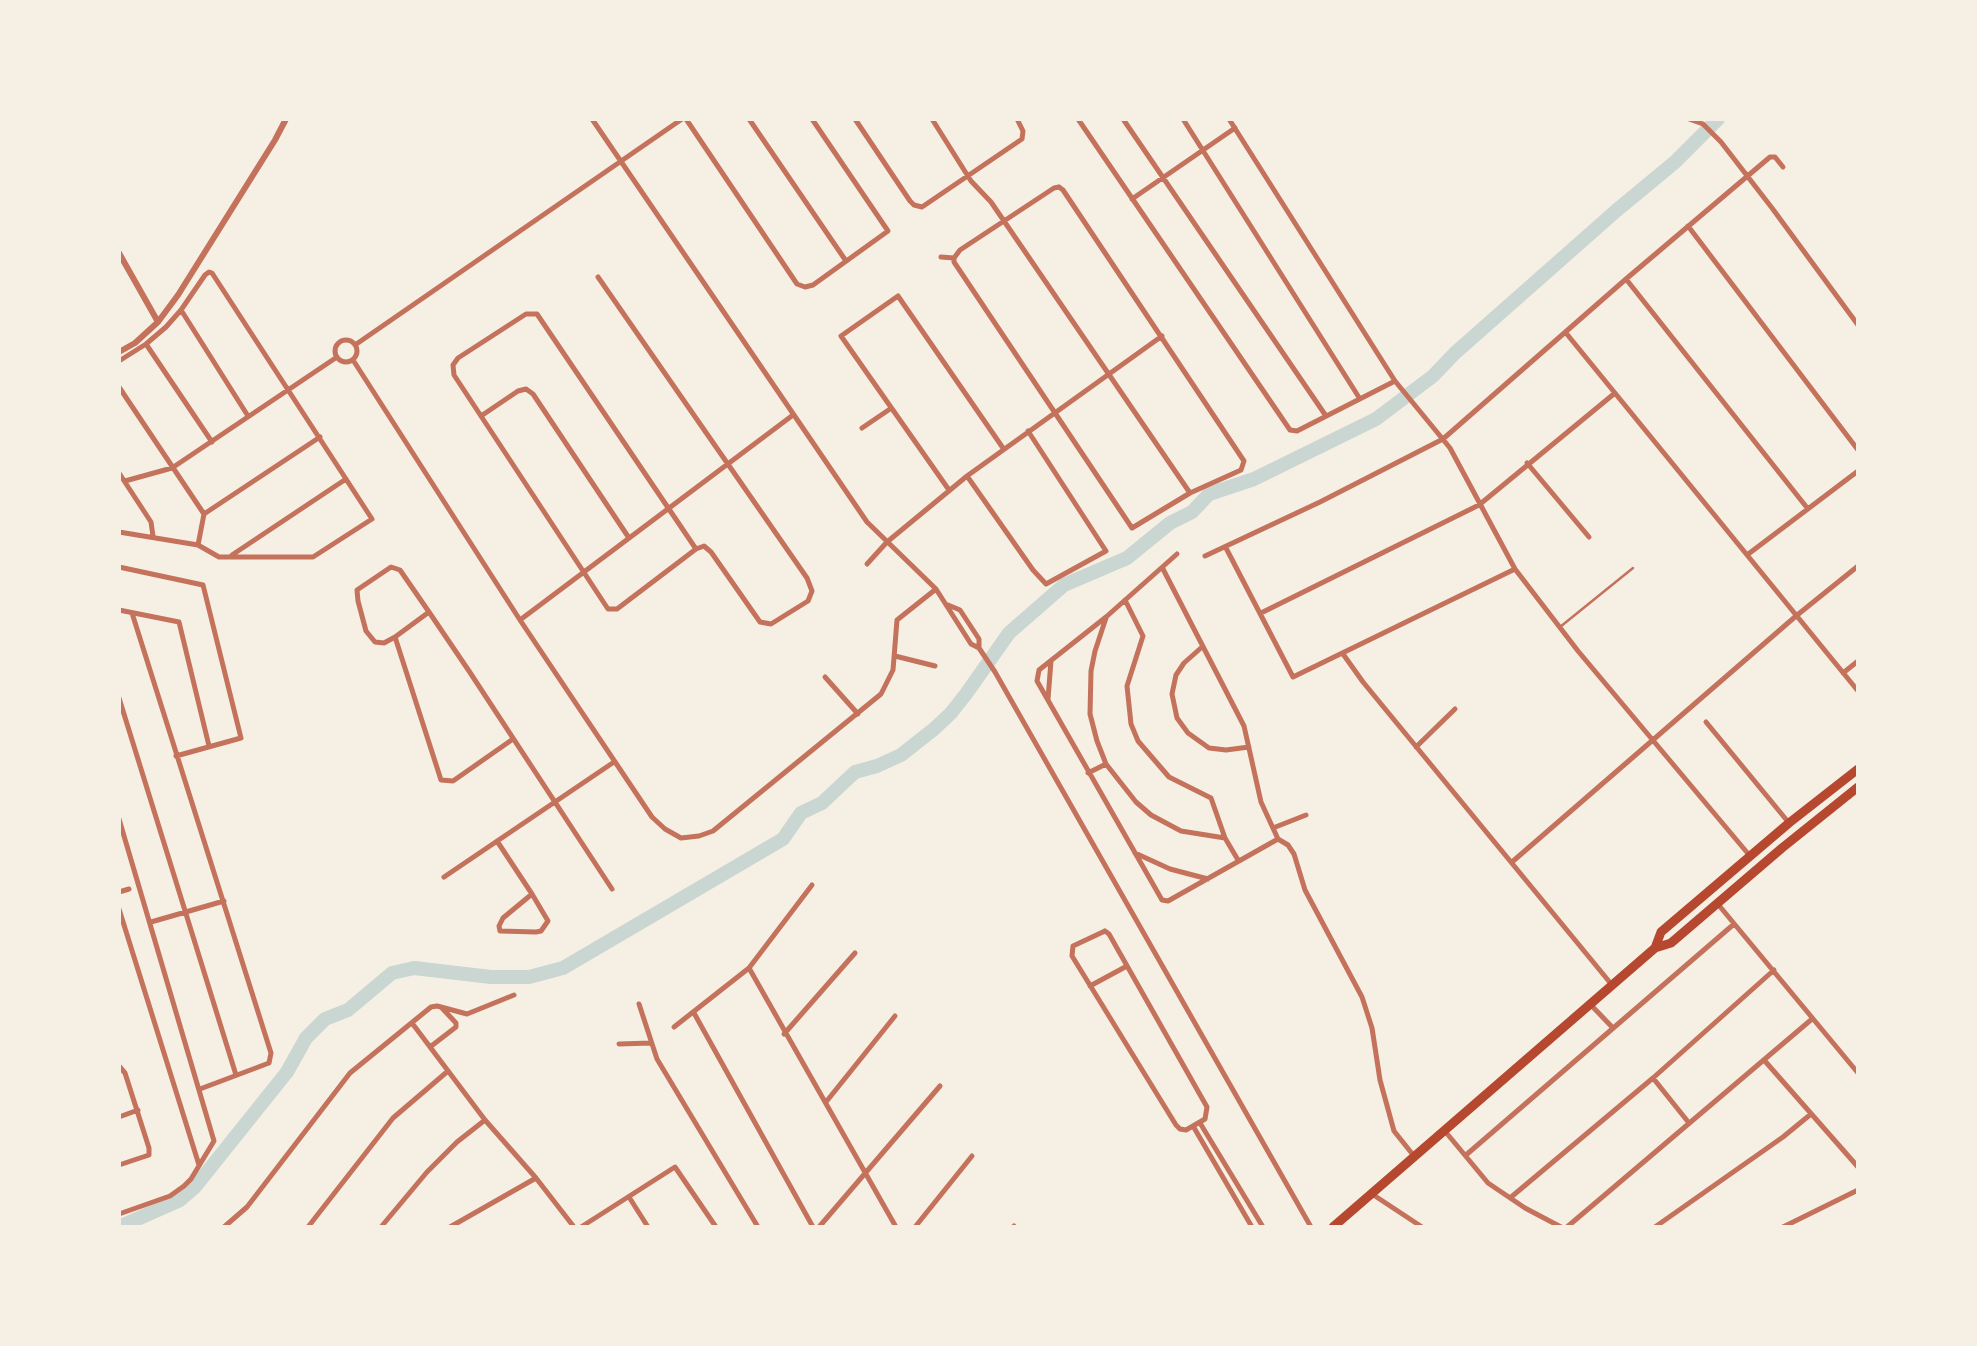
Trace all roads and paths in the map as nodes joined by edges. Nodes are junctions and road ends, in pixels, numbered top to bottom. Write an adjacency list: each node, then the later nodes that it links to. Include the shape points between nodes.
1 (286, 119): 31 (street)
2 (592, 119): 16 (street)
3 (684, 119): 16 (street); 27 (street, via 797,284 813,285)
4 (749, 119): 27 (street)
5 (812, 119): 27 (street, via 888,231)
6 (855, 119): 18 (street, via 914,205 926,205)
7 (932, 119): 18 (street)
8 (1017, 119): 18 (street, via 1022,139)
9 (1078, 119): 21 (street)
10 (1123, 119): 20 (street)
11 (1183, 119): 15 (street)
12 (1229, 119): 14 (street)
13 (1689, 119): 19 (street, via 1703,124)
14 (1235, 128): 15 (street); 42 (street)
15 (1202, 150): 20 (street); 46 (street)
16 (621, 160): 36 (street); 50 (street)
17 (1783, 167): 19 (street, via 1773,156)
18 (970, 176): 22 (street)
19 (1747, 176): 23 (street); 32 (street)
20 (1164, 178): 21 (street); 52 (street)
21 (1132, 200): 52 (street, via 1290,430)
22 (1004, 221): 26 (street); 34 (street, via 1059,187); 41 (street)
23 (1688, 226): 29 (street); 59 (street)
24 (119, 253): 31 (street)
25 (942, 257): 26 (street)
26 (954, 258): 48 (street, via 955,267)
27 (846, 261)
28 (598, 277): 61 (street)
29 (1626, 279): 33 (street); 72 (street)
30 (181, 310): 35 (street); 44 (street, via 205,275 212,273); 51 (street)
31 (158, 322): 37 (street)
32 (1858, 325)
33 (1566, 333): 45 (street); 56 (street)
34 (1162, 336): 41 (street); 69 (street, via 1244,461 1241,470)
35 (146, 344): 40 (street); 57 (street)
36 (355, 345): 38 (street, via 342,341 336,348); 39 (street)
37 (119, 352)
38 (337, 357): 39 (street, via 344,362); 44 (street)
39 (353, 360): 102 (street)
40 (119, 361)
41 (1108, 373): 48 (street); 69 (street)
42 (1395, 381): 46 (street); 56 (street)
43 (119, 387): 62 (street)
44 (288, 390): 51 (street); 55 (street)
45 (1615, 393): 60 (street); 84 (street)
46 (1360, 399): 52 (street)
47 (890, 409): 53 (street); 58 (street, via 841,336 898,296); 68 (street)
48 (1054, 412): 54 (street); 69 (street, via 1132,528)
49 (481, 415): 71 (street, via 454,375 454,361 526,314 537,313); 77 (street, via 518,391 526,389 533,394); 92 (street)
50 (793, 415): 61 (street); 78 (street, via 867,522)
51 (248, 416): 57 (street)
52 (1326, 416)
53 (862, 428)
54 (1028, 431): 58 (street); 65 (street, via 1106,551 1046,584)
55 (320, 437): 66 (street); 73 (street)
56 (1443, 439): 70 (street); 80 (street)
57 (212, 442): 62 (street)
58 (1003, 448): 65 (street)
59 (1858, 450)
60 (1527, 463): 70 (street); 76 (street)
61 (728, 464): 71 (street); 81 (street, via 807,578 811,597 771,624 763,624 708,547)
62 (172, 468): 67 (street); 73 (street)
63 (1858, 471): 72 (street)
64 (119, 472): 67 (street)
65 (967, 475): 68 (street)
66 (346, 479): 83 (street); 83 (street, via 372,519 317,555)
67 (125, 481): 75 (street, via 151,522)
68 (948, 490): 78 (street)
69 (1189, 493)
70 (1479, 505): 91 (street); 99 (street)
71 (669, 508): 77 (street); 81 (street)
72 (1808, 509): 84 (street)
73 (204, 514): 79 (street)
74 (119, 532): 75 (street)
75 (153, 536): 79 (street)
76 (1589, 537)
77 (629, 538): 92 (street)
78 (887, 542): 86 (street); 93 (street)
79 (198, 544): 83 (street, via 219,557)
80 (1226, 548): 85 (street); 99 (street)
81 (696, 549): 92 (street, via 615,610 608,609)
82 (1177, 554): 90 (street)
83 (232, 555)
84 (1747, 555): 100 (street)
85 (1205, 556)
86 (867, 564)
87 (1858, 566): 100 (street)
88 (119, 567): 122 (street, via 203,585 242,737)
89 (1633, 568): 103 (lane)
90 (1163, 569): 94 (street); 105 (street)
91 (1516, 569): 103 (street); 107 (street)
92 (584, 573): 102 (street)
93 (936, 589): 95 (street); 108 (street, via 897,621)
94 (1125, 600): 101 (street); 136 (street, via 1143,636 1127,686 1131,724 1138,741 1169,777 1211,797)
95 (948, 605): 106 (street, via 971,644); 106 (street, via 960,610 968,621)
96 (119, 610): 98 (street)
97 (429, 612): 104 (street); 104 (street, via 394,566 362,585 357,590 358,601 371,639 384,643); 120 (street)
98 (132, 613): 122 (street, via 179,622); 125 (street)
99 (1261, 613): 107 (street, via 1293,677)
100 (1796, 616): 112 (street); 121 (street)
101 (1106, 617): 109 (street); 127 (street, via 1091,671 1090,714)
102 (520, 620): 126 (street)
103 (1560, 627): 121 (street)
104 (395, 636): 120 (street, via 441,780 453,781)
105 (1202, 647): 123 (street, via 1244,726); 123 (street, via 1176,675 1172,694 1177,718 1209,748)
106 (979, 648): 221 (street)
107 (1343, 654): 124 (street)
108 (895, 656): 111 (street); 118 (street, via 885,688)
109 (1051, 661): 116 (street); 116 (street, via 1037,674)
110 (1858, 661): 112 (street)
111 (935, 666)
112 (1843, 673): 114 (street)
113 (825, 677): 118 (street)
114 (1858, 691)
115 (119, 698): 153 (street)
116 (1048, 701): 129 (street)
117 (1455, 709): 124 (street)
118 (858, 714): 126 (street, via 719,826 699,836 681,838 664,829)
119 (1706, 722): 134 (street)
120 (513, 739): 131 (street)
121 (1653, 741): 140 (street); 142 (street)
122 (209, 746): 125 (street)
123 (1249, 747): 135 (street, via 1261,802)
124 (1416, 747): 142 (street)
125 (176, 756): 150 (street)
126 (614, 762): 131 (street)
127 (1106, 764): 129 (street); 136 (street, via 1151,816 1181,831)
128 (1858, 769): 134 (highway)
129 (1088, 773): 139 (street)
130 (1858, 787): 151 (highway)
131 (555, 801): 138 (street); 147 (street)
132 (1306, 815): 135 (street)
133 (119, 819): 154 (street)
134 (1789, 823): 140 (highway)
135 (1273, 828): 137 (street)
136 (1225, 838): 141 (street)
137 (1278, 839): 141 (street); 196 (street, via 1294,854 1305,890 1363,997 1394,1131)
138 (497, 841): 143 (street); 149 (street)
139 (1135, 853): 144 (street); 144 (street, via 1162,900)
140 (1750, 856): 156 (highway, via 1661,932)
141 (1238, 860): 144 (street)
142 (1511, 862): 161 (street)
143 (444, 877)
144 (1208, 879)
145 (812, 885): 159 (street)
146 (129, 889): 148 (street)
147 (612, 889)
148 (119, 892)
149 (532, 894): 149 (street, via 548,922 544,929 500,931 503,918)
150 (224, 901): 153 (street); 181 (street, via 271,1053 269,1063)
151 (1717, 903): 155 (street); 156 (highway, via 1671,943)
152 (119, 909): 198 (street)
153 (186, 912): 154 (street); 181 (street)
154 (151, 922): 184 (street)
155 (1734, 925): 160 (street); 172 (street)
156 (1656, 948): 161 (highway)
157 (855, 953): 173 (street)
158 (1127, 966): 162 (street); 162 (street, via 1105,931 1073,946 1072,956); 190 (street, via 1207,1107)
159 (749, 968): 167 (street); 173 (street)
160 (1773, 970): 169 (street); 182 (street)
161 (1612, 985): 165 (highway)
162 (1090, 986): 192 (street, via 1176,1125 1186,1130)
163 (514, 995): 166 (street, via 467,1014)
164 (639, 1004): 174 (street)
165 (1590, 1004): 172 (street); 193 (highway)
166 (441, 1007): 170 (street, via 431,1007); 176 (street, via 456,1023 455,1030)
167 (694, 1013): 171 (street); 216 (street)
168 (895, 1016): 185 (street)
169 (1812, 1019): 177 (street); 180 (street)
170 (412, 1023): 176 (street); 207 (street, via 350,1073 247,1207)
171 (674, 1027)
172 (1613, 1028): 194 (street)
173 (785, 1034): 185 (street)
174 (651, 1043): 175 (street); 215 (street, via 666,1076)
175 (619, 1044)
176 (430, 1047): 179 (street)
177 (1764, 1060): 187 (street); 191 (street)
178 (119, 1066): 186 (street)
179 (448, 1071): 189 (street); 208 (street, via 393,1118)
180 (1858, 1073)
181 (236, 1075): 184 (street)
182 (1653, 1078): 191 (street); 205 (street)
183 (940, 1086): 200 (street)
184 (200, 1089): 198 (street, via 215,1141)
185 (826, 1102): 200 (street)
186 (138, 1111): 188 (street); 197 (street, via 149,1155)
187 (1811, 1114): 199 (street); 226 (street)
188 (119, 1117)
189 (485, 1120): 201 (street); 209 (street, via 428,1172)
190 (1200, 1123): 192 (street); 220 (street)
191 (1689, 1123): 225 (street)
192 (1193, 1126): 219 (street)
193 (1444, 1129): 194 (street); 196 (highway)
194 (1466, 1155): 205 (street, via 1488,1183)
195 (972, 1156): 218 (street)
196 (1414, 1156): 203 (highway)
197 (119, 1165)
198 (199, 1166): 206 (street, via 170,1196)
199 (1858, 1167)
200 (866, 1172): 216 (street); 217 (street)
201 (536, 1178): 210 (street); 211 (street)
202 (1858, 1189): 227 (street)
203 (1371, 1193): 222 (highway); 223 (street)
204 (629, 1197): 212 (street); 213 (street); 214 (street, via 674,1167)
205 (1510, 1198): 224 (street)
206 (119, 1214)
207 (224, 1227)
208 (308, 1227)
209 (382, 1227)
210 (450, 1227)
211 (574, 1227)
212 (581, 1227)
213 (648, 1227)
214 (716, 1227)
215 (758, 1227)
216 (816, 1227)
217 (896, 1227)
218 (915, 1227)
219 (1252, 1227)
220 (1263, 1227)
221 (1311, 1227)
222 (1333, 1227)
223 (1422, 1227)
224 (1561, 1227)
225 (1567, 1227)
226 (1655, 1227)
227 (1783, 1227)

